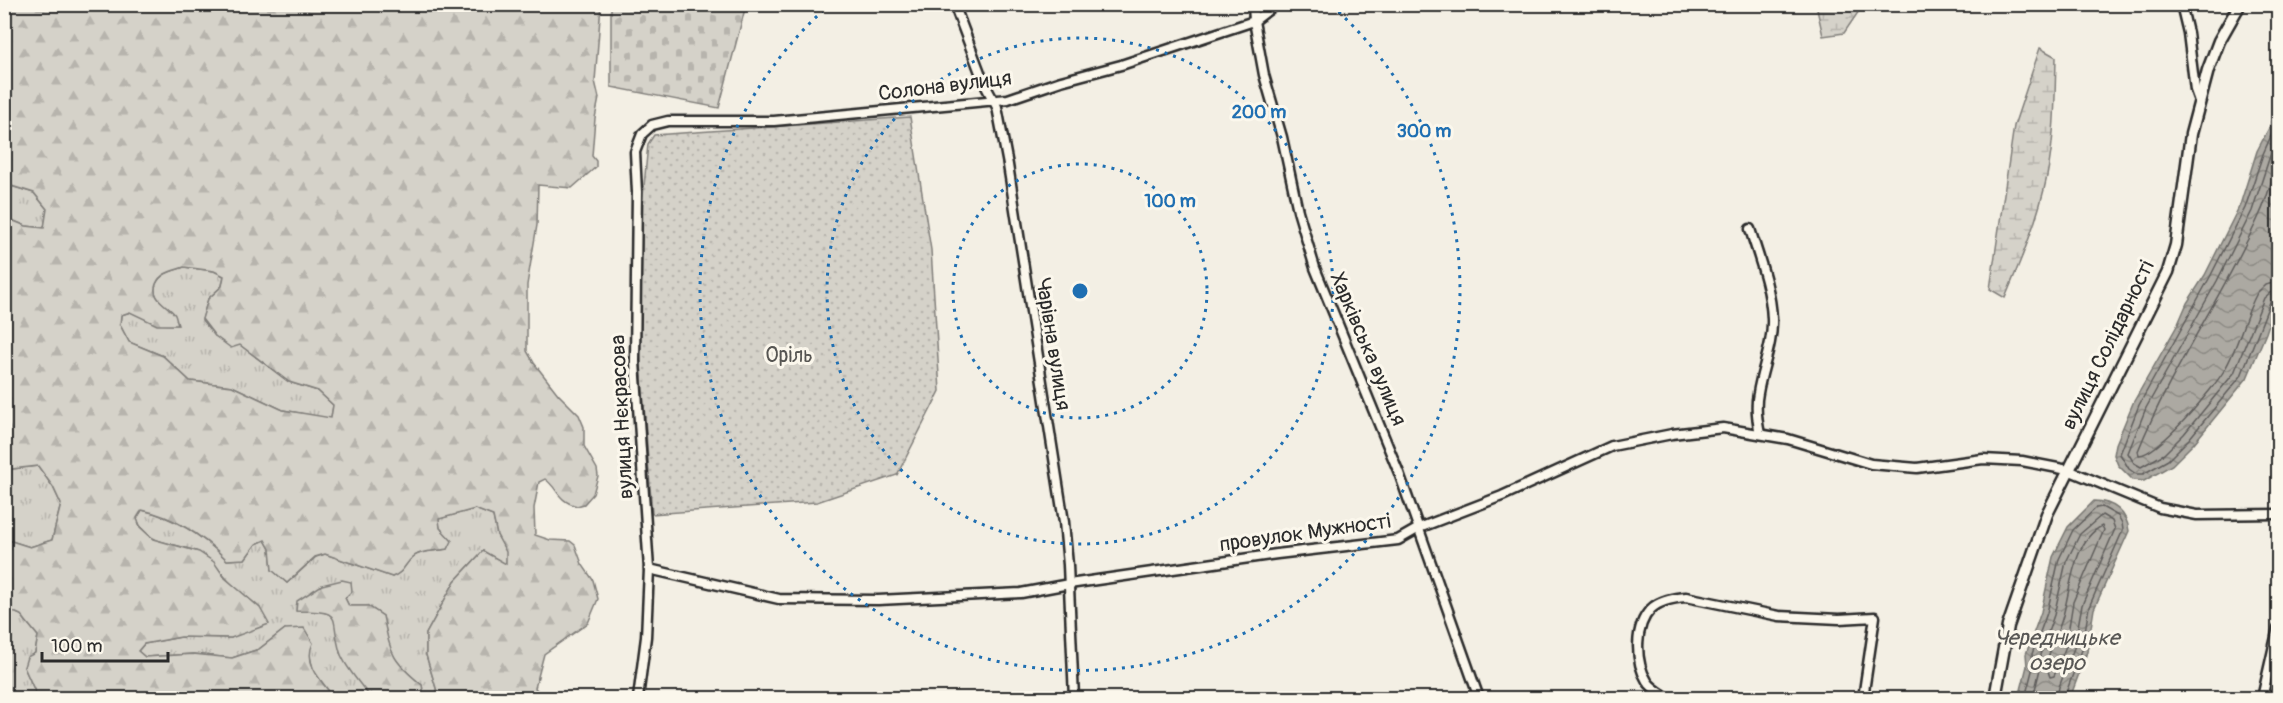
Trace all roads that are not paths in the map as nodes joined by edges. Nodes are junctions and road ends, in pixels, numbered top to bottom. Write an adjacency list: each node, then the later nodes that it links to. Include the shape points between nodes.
1 (954, 4): 7 (street, Чарівна вулиця)
2 (1253, 4): 6 (street, Харківська вулиця)
3 (1276, 4): 6 (street, Солона вулиця)
4 (2181, 4): 8 (street)
5 (2240, 4): 8 (main road, вулиця Солідарності, via 2219,40)
6 (1254, 21): 7 (street, Солона вулиця); 14 (street, Харківська вулиця, via 1264,75 1315,268)
7 (994, 101): 9 (street, Солона вулиця, via 774,121 668,121 652,125); 16 (street, Чарівна вулиця, via 1008,165 1064,522)
8 (2199, 101): 12 (main road, вулиця Солідарності, via 2176,245 2168,272)
9 (642, 134): 15 (street, вулиця Нєкрасова, via 635,152 635,362)
10 (1750, 229): 11 (street, via 1770,295 1772,321 1757,394)
11 (1760, 434): 12 (street, провулок Мужності, via 1871,464 1917,468 1983,459 2022,461); 14 (street, провулок Мужності, via 1723,428 1612,446 1502,496)
12 (2068, 470): 13 (street, провулок Мужності, via 2160,508 2198,515); 23 (main road, вулиця Солідарності, via 2047,514 2008,626)
13 (2278, 514)
14 (1419, 528): 16 (street, провулок Мужності, via 1398,540); 20 (street, Харківська вулиця)
15 (649, 569): 16 (street, провулок Мужності, via 779,599 878,600 1011,594); 18 (street, вулиця Нєкрасова)
16 (1069, 584): 19 (street, Чарівна вулиця)
17 (2278, 628): 24 (street)
18 (638, 699)
19 (1074, 699)
20 (1479, 699)
21 (1668, 699): 22 (street, via 1647,682 1640,662 1642,624 1651,609 1671,598 1686,597 1779,616 1875,617)
22 (1863, 699)
23 (1995, 699)
24 (2262, 699)

